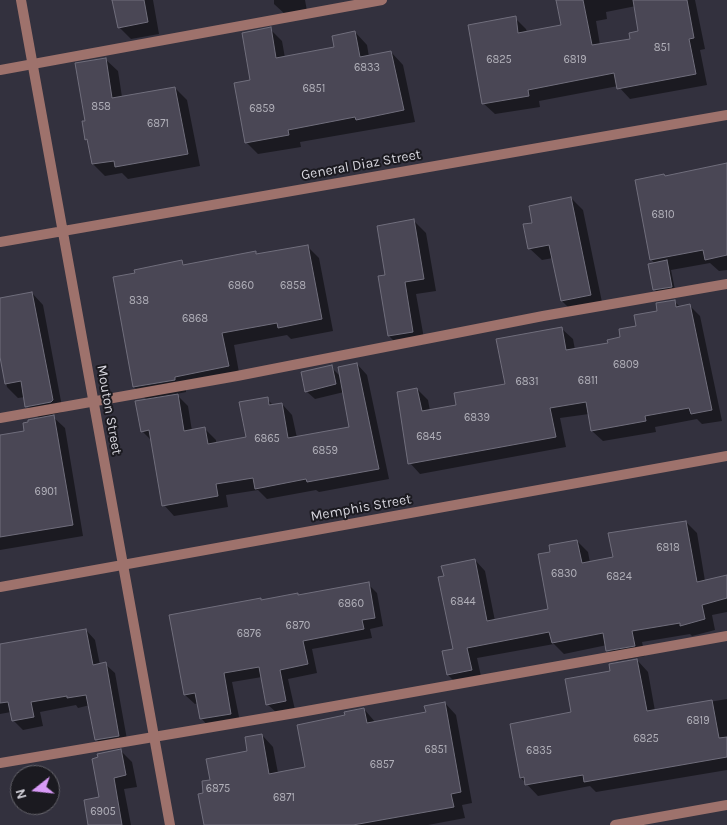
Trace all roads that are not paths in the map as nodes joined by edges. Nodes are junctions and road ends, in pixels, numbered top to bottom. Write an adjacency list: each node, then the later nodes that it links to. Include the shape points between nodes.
1 (21, 0): 3 (street, Mouton Street)
2 (382, 0): 3 (street)
3 (33, 64): 4 (street); 6 (street, Mouton Street)
4 (0, 70)
5 (727, 115): 6 (street, General Diaz Street)
6 (63, 230): 7 (street, General Diaz Street); 9 (street, Mouton Street)
7 (0, 242)
8 (727, 284): 9 (street)
9 (93, 401): 10 (street); 12 (street, Mouton Street)
10 (0, 418)
11 (727, 456): 12 (street, Memphis Street)
12 (123, 565): 13 (street, Memphis Street); 15 (street, Mouton Street)
13 (0, 587)
14 (727, 636): 15 (street)
15 (154, 736): 16 (street); 18 (street, Mouton Street)
16 (0, 763)
17 (727, 805): 19 (street)
18 (170, 825)
19 (615, 825)

